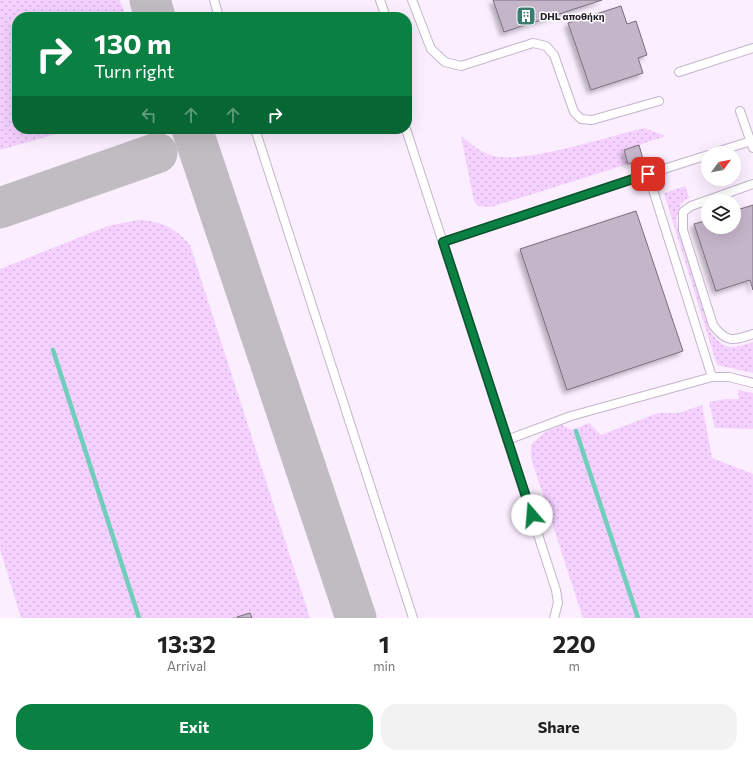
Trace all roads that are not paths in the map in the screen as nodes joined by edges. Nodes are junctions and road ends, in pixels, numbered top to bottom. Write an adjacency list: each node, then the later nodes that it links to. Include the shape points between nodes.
1 (214, 0): 4 (lane)
2 (380, 0): 5 (lane)
3 (412, 0): 8 (lane, via 431,49 445,62 461,66 533,43 546,46 554,55 574,112 581,119 592,120)
4 (218, 12)
5 (384, 12)
6 (753, 48): 7 (lane)
7 (679, 72)
8 (659, 101)
9 (740, 111): 12 (lane)
10 (257, 134): 22 (lane)
11 (408, 134): 17 (lane)
12 (752, 144): 13 (lane)
13 (741, 147)
14 (701, 156): 15 (lane)
15 (648, 174): 17 (lane); 19 (lane)
16 (753, 184): 18 (lane, via 691,206 683,212 683,230 713,325 720,335 728,340)
17 (443, 242): 21 (lane)
18 (753, 334)
19 (712, 377): 20 (lane, via 729,377); 21 (lane, via 571,416)
20 (753, 383)
21 (507, 440): 23 (lane, via 556,590 558,604)
22 (413, 618)
23 (554, 618)

